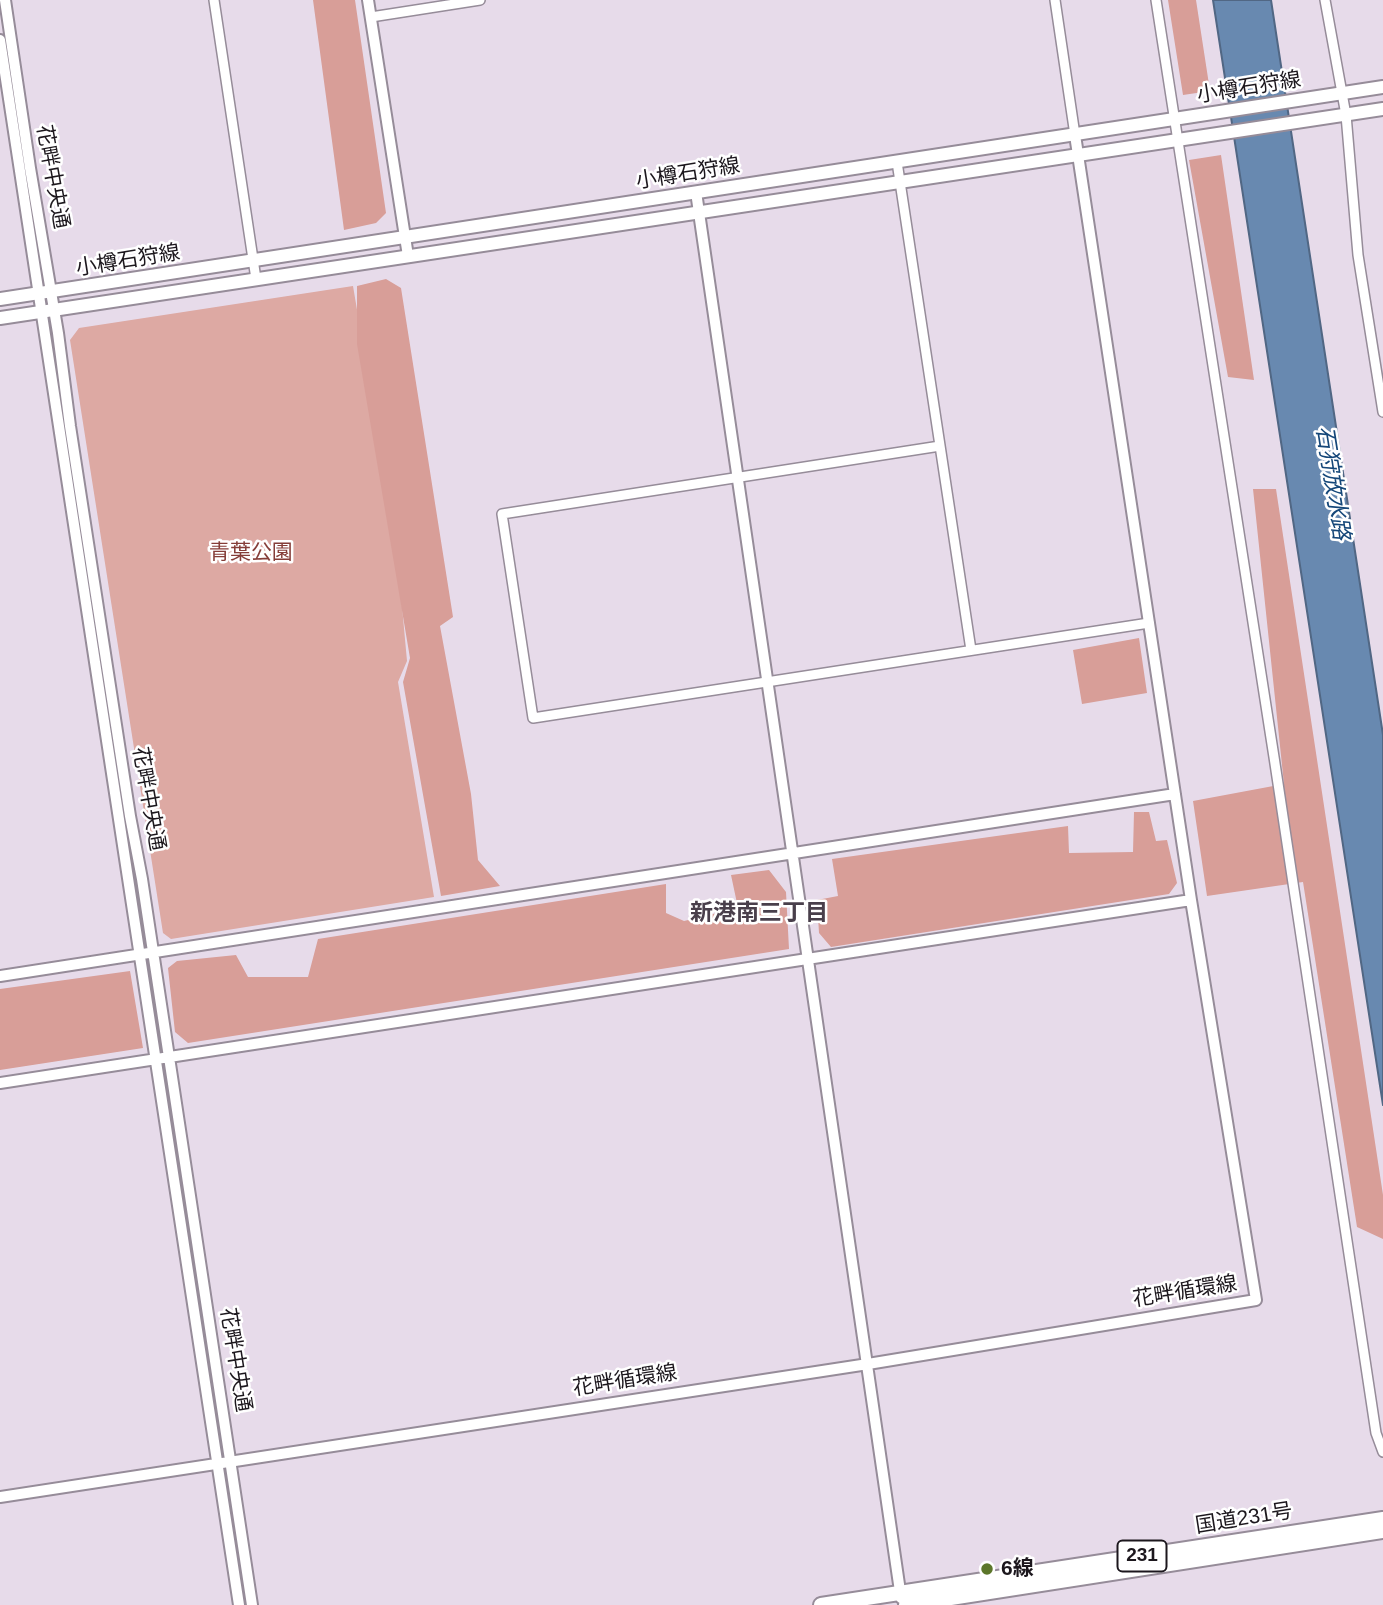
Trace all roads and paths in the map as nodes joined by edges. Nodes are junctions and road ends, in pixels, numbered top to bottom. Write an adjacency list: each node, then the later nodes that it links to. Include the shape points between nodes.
1 (5, 0): 26 (street, 花畔中央通)
2 (214, 0): 24 (street)
3 (368, 0): 8 (street)
4 (480, 0): 8 (street)
5 (1055, 0): 15 (street)
6 (1156, 0): 14 (street)
7 (1325, 0): 11 (street)
8 (371, 17): 22 (street)
9 (0, 40): 27 (street, 花畔中央通)
10 (1383, 87): 11 (main road, 小樽石狩線)
11 (1343, 93): 13 (street); 14 (main road, 小樽石狩線)
12 (1383, 108): 13 (main road, 小樽石狩線)
13 (1346, 115): 16 (main road, 小樽石狩線); 32 (street, via 1358,255)
14 (1175, 118): 15 (main road, 小樽石狩線); 16 (street)
15 (1075, 135): 17 (street); 18 (main road, 小樽石狩線)
16 (1178, 138): 17 (main road, 小樽石狩線); 49 (street, via 1376,1433)
17 (1078, 154): 19 (main road, 小樽石狩線); 35 (street)
18 (897, 162): 19 (street); 20 (main road, 小樽石狩線)
19 (900, 181): 21 (main road, 小樽石狩線); 33 (street)
20 (696, 192): 21 (street); 22 (main road, 小樽石狩線)
21 (700, 212): 23 (main road, 小樽石狩線); 34 (street)
22 (405, 238): 23 (street); 24 (main road, 小樽石狩線)
23 (408, 256): 25 (main road, 小樽石狩線)
24 (253, 261): 25 (street); 26 (main road, 小樽石狩線)
25 (256, 279): 29 (main road, 小樽石狩線)
26 (52, 292): 27 (main road, 小樽石狩線); 29 (street, 花畔中央通)
27 (37, 294): 28 (main road, 小樽石狩線); 30 (street, 花畔中央通)
28 (0, 299)
29 (55, 310): 30 (main road, 小樽石狩線); 41 (street, 花畔中央通)
30 (40, 312): 31 (main road, 小樽石狩線); 42 (street, 花畔中央通)
31 (0, 318)
32 (1383, 412)
33 (940, 446): 34 (street); 36 (street)
34 (738, 477): 37 (street); 37 (street, via 502,514 533,718)
35 (1149, 622): 36 (street); 38 (street)
36 (971, 650): 37 (street)
37 (768, 683): 39 (street)
38 (1175, 794): 39 (street); 40 (street)
39 (792, 853): 41 (street); 43 (street)
40 (1191, 901): 43 (street); 48 (street, 花畔循環線, via 1256,1300)
41 (153, 953): 42 (street); 45 (street, 花畔中央通)
42 (138, 955): 44 (street); 46 (street, 花畔中央通)
43 (807, 959): 45 (street); 48 (street)
44 (0, 976)
45 (169, 1058): 46 (street); 50 (street, 花畔中央通)
46 (154, 1059): 47 (street); 51 (street, 花畔中央通)
47 (0, 1083)
48 (868, 1364): 50 (street, 花畔循環線); 55 (street)
49 (1383, 1452)
50 (232, 1461): 51 (street, 花畔循環線); 57 (street, 花畔中央通)
51 (218, 1464): 52 (street, 花畔循環線); 56 (street, 花畔中央通)
52 (0, 1497)
53 (1383, 1519): 55 (highway, 国道231号 / 231)
54 (1383, 1531): 55 (highway, 国道231号 / 231)
55 (903, 1601): 58 (highway, 国道231号 / 231)
56 (239, 1605)
57 (252, 1605)
58 (821, 1605)

